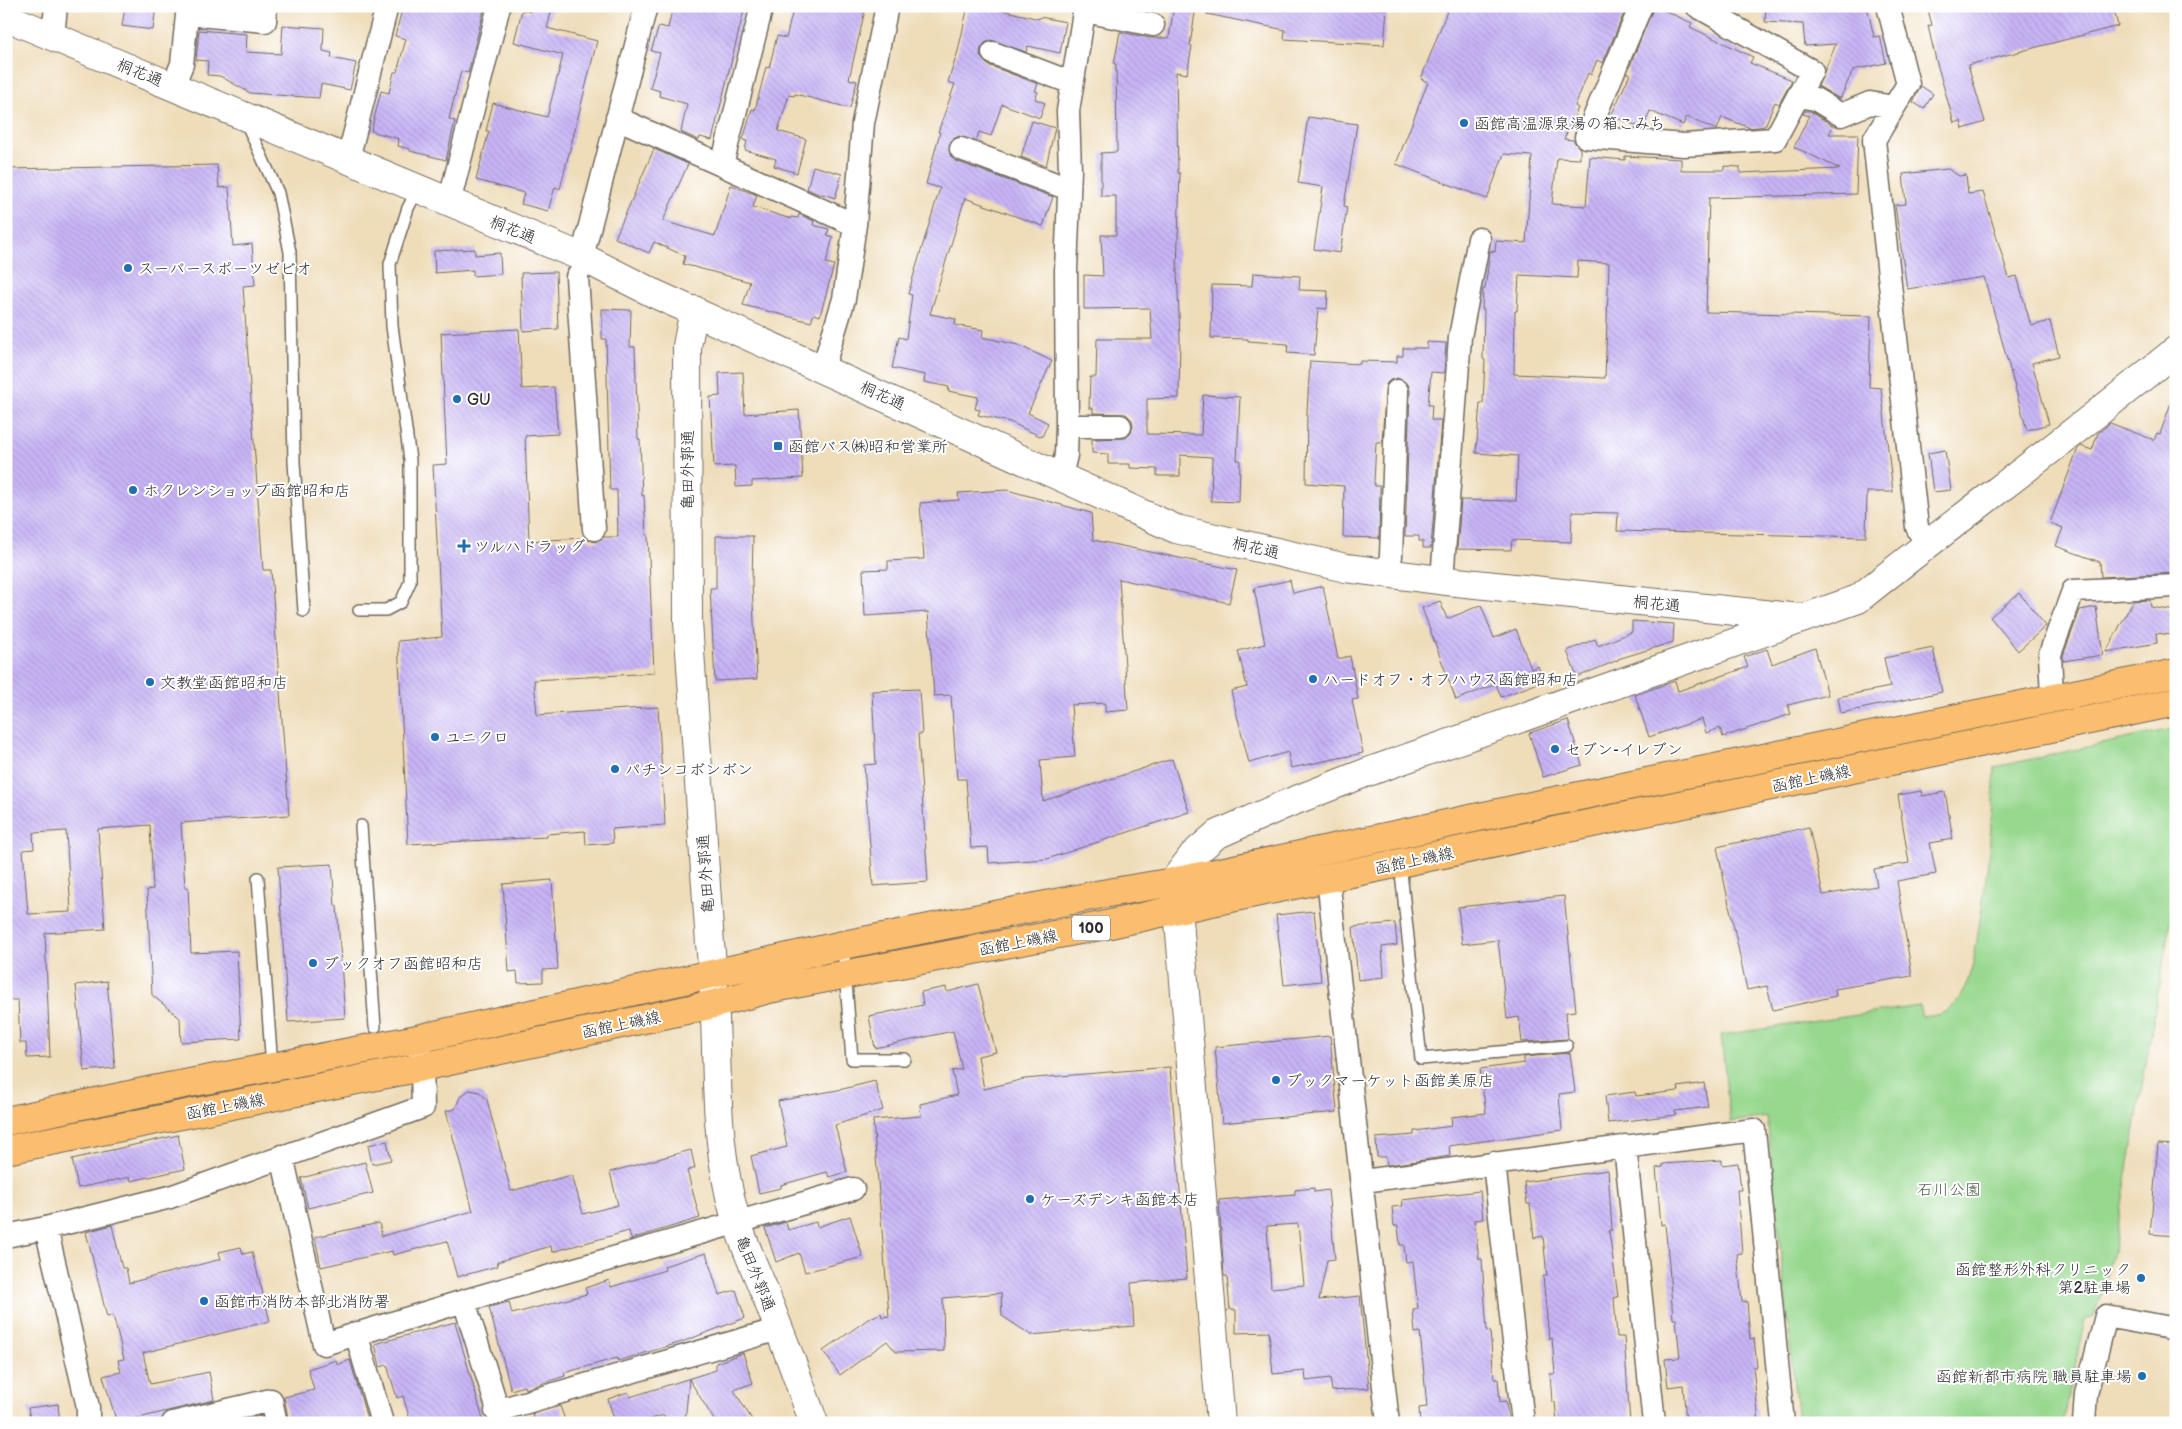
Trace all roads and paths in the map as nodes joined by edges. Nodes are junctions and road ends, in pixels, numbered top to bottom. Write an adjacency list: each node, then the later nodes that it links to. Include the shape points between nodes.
1 (56, 6): 15 (street)
2 (266, 6): 12 (street, via 265,21)
3 (387, 6): 24 (street)
4 (499, 6): 28 (street)
5 (646, 6): 22 (street)
6 (762, 6): 25 (street)
7 (887, 6): 29 (street, via 863,123)
8 (1641, 6): 19 (street, via 1586,137 1684,145 1775,139)
9 (1698, 6): 19 (street, via 1812,71)
10 (1888, 6): 20 (street, via 1908,84)
11 (1085, 9): 14 (street); 17 (street)
12 (187, 10): 18 (street, via 182,64)
13 (6, 17): 15 (street, 桐花通)
14 (1152, 25)
15 (53, 37): 18 (street, 桐花通)
16 (993, 53): 17 (street)
17 (1072, 83): 27 (street, via 1068,111)
18 (173, 86): 21 (street, 桐花通)
19 (1798, 96): 20 (street, via 1815,99 1842,115 1870,103)
20 (1894, 106): 40 (street, via 1874,140 1917,528)
21 (244, 115): 24 (street, 桐花通); 45 (lane, via 278,193 290,252 294,462)
22 (617, 118): 25 (street); 31 (street)
23 (961, 149): 27 (street)
24 (348, 159): 26 (street, 桐花通)
25 (722, 165): 29 (street)
26 (418, 189): 28 (street, 桐花通); 44 (lane, via 405,216 390,264 392,326 410,460 410,582 401,602 386,610)
27 (1069, 189): 36 (street)
28 (449, 203): 31 (street, 桐花通)
29 (855, 225): 34 (street, via 844,299)
30 (1479, 239): 42 (street, via 1460,337)
31 (580, 267): 32 (street, 桐花通); 39 (street)
32 (694, 310): 34 (street, 桐花通); 57 (street, 亀田外郭通, via 687,346 688,622)
33 (2176, 350): 40 (street)
34 (823, 368): 38 (street, 桐花通)
35 (1397, 391): 41 (street)
36 (1067, 426): 37 (street); 38 (street)
37 (1120, 426)
38 (1061, 476): 41 (street, 桐花通, via 1176,529 1346,568)
39 (594, 529)
40 (1926, 545): 46 (street, via 1858,599)
41 (1388, 572): 42 (street, 桐花通)
42 (1442, 580): 46 (street, 桐花通)
43 (2176, 586): 48 (street, via 2072,591 2050,654)
44 (359, 610)
45 (304, 611)
46 (1801, 618): 54 (street, via 1286,804 1216,835 1194,854)
47 (2176, 673): 48 (main road, 函館上磯線 / 100)
48 (2052, 697): 54 (main road, 函館上磯線 / 100)
49 (2176, 702): 51 (main road, 函館上磯線 / 100)
50 (361, 826): 60 (lane)
51 (1400, 863): 53 (main road, 函館上磯線 / 100); 62 (lane, via 1421,1058)
52 (258, 878): 64 (lane)
53 (1328, 878): 55 (main road, 函館上磯線 / 100); 71 (street)
54 (1173, 882): 55 (street); 56 (main road, 函館上磯線 / 100)
55 (1178, 909): 58 (main road, 函館上磯線 / 100); 86 (street)
56 (843, 946): 57 (main road, 函館上磯線 / 100); 58 (lane)
57 (714, 974): 59 (street, 亀田外郭通); 61 (main road, 函館上磯線 / 100)
58 (845, 976): 59 (main road, 函館上磯線 / 100); 63 (lane, via 852,1060)
59 (714, 1004): 65 (main road, 函館上磯線 / 100); 73 (street, 亀田外郭通, via 722,1157)
60 (375, 1027)
61 (417, 1039): 64 (main road, 函館上磯線 / 100); 65 (street)
62 (1567, 1046)
63 (905, 1059)
64 (272, 1067): 66 (main road, 函館上磯線 / 100)
65 (422, 1067): 68 (main road, 函館上磯線 / 100); 69 (street, via 423,1107)
66 (6, 1121)
67 (1625, 1146): 70 (street); 89 (street); 90 (street, via 1754,1130)
68 (6, 1150)
69 (282, 1156): 74 (street, via 170,1197); 79 (street, via 324,1344)
70 (1494, 1163): 71 (street); 88 (street)
71 (1363, 1181): 87 (street)
72 (853, 1189): 73 (street)
73 (736, 1224): 76 (street); 77 (street, 亀田外郭通)
74 (46, 1228): 75 (street); 81 (street, via 88,1406)
75 (6, 1236)
76 (464, 1301): 79 (street); 80 (street)
77 (779, 1329): 80 (street); 85 (street, 亀田外郭通)
78 (2176, 1329): 91 (street, via 2106,1316 2086,1394)
79 (356, 1333): 84 (street)
80 (499, 1417)
81 (88, 1423)
82 (174, 1423): 83 (street, via 271,1400)
83 (276, 1423)
84 (382, 1423)
85 (814, 1423)
86 (1221, 1423)
87 (1388, 1423)
88 (1523, 1423)
89 (1654, 1423)
90 (1783, 1423)
91 (2084, 1423)

